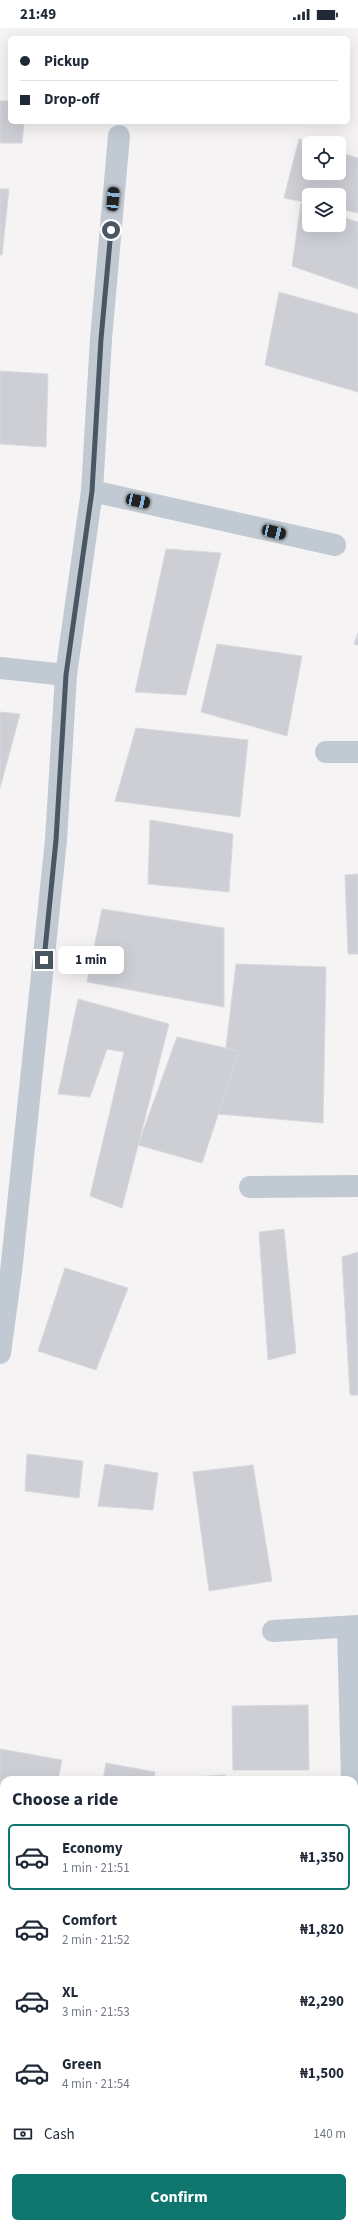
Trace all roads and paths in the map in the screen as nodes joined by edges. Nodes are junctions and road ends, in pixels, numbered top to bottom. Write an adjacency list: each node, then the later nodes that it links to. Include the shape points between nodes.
1 (119, 136): 2 (street, via 101,339)
2 (92, 491): 3 (street); 5 (street)
3 (335, 545)
4 (0, 668): 5 (street)
5 (66, 675): 10 (street, via 54,855 11,1272)
6 (326, 752): 7 (street)
7 (358, 752)
8 (358, 1186): 9 (street)
9 (250, 1187)
10 (0, 1353)
11 (353, 1626): 12 (street); 13 (street)
12 (273, 1631)
13 (352, 1776)

